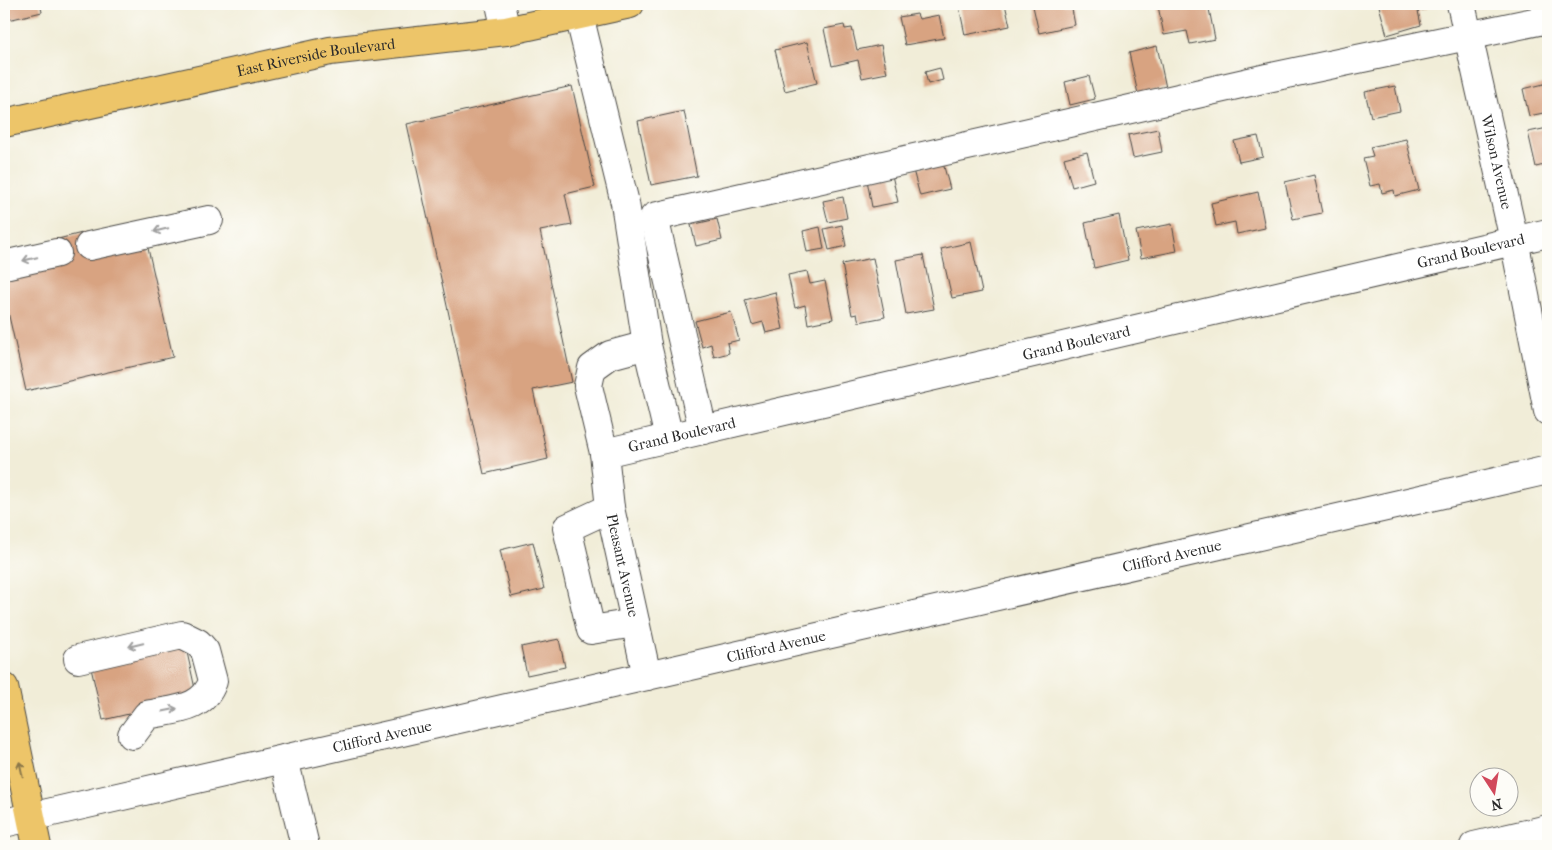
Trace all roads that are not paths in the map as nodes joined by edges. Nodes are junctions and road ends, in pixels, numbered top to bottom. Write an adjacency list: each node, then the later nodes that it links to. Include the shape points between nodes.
1 (500, 4): 6 (street)
2 (630, 4): 4 (main road, East Riverside Boulevard)
3 (1461, 4): 7 (street, Wilson Avenue)
4 (579, 15): 6 (main road, East Riverside Boulevard); 15 (street, via 625,203)
5 (1548, 20): 7 (street)
6 (506, 31): 8 (main road, East Riverside Boulevard, via 330,51)
7 (1469, 38): 11 (street, Wilson Avenue); 17 (street, via 1267,78 654,217)
8 (4, 123)
9 (209, 220): 12 (street, one-way to 12)
10 (1548, 233): 11 (street, Grand Boulevard)
11 (1514, 240): 16 (street, Wilson Avenue); 17 (street, Grand Boulevard)
12 (90, 246)
13 (57, 253): 14 (street, one-way to 14)
14 (4, 265)
15 (647, 345): 18 (street); 19 (street, Pleasant Avenue, via 610,355 592,368 588,386)
16 (1548, 411)
17 (703, 430): 18 (street, Grand Boulevard)
18 (669, 438): 19 (street, Grand Boulevard)
19 (604, 454): 21 (street, Pleasant Avenue)
20 (1548, 470): 24 (street, Clifford Avenue)
21 (610, 508): 22 (street, Pleasant Avenue); 22 (street, via 567,528 591,630)
22 (635, 623): 24 (street, Pleasant Avenue)
23 (78, 659): 26 (street, one-way to 23, via 147,715 197,704 204,698 212,681 205,651 198,643 182,635)
24 (648, 676): 27 (street, Clifford Avenue)
25 (4, 687): 28 (main road, one-way to 25)
26 (132, 735)
27 (284, 759): 28 (street, Clifford Avenue); 32 (street)
28 (31, 817): 29 (street, Clifford Avenue); 31 (main road)
29 (4, 824)
30 (1548, 829): 33 (street)
31 (37, 846)
32 (305, 846)
33 (1474, 846)

